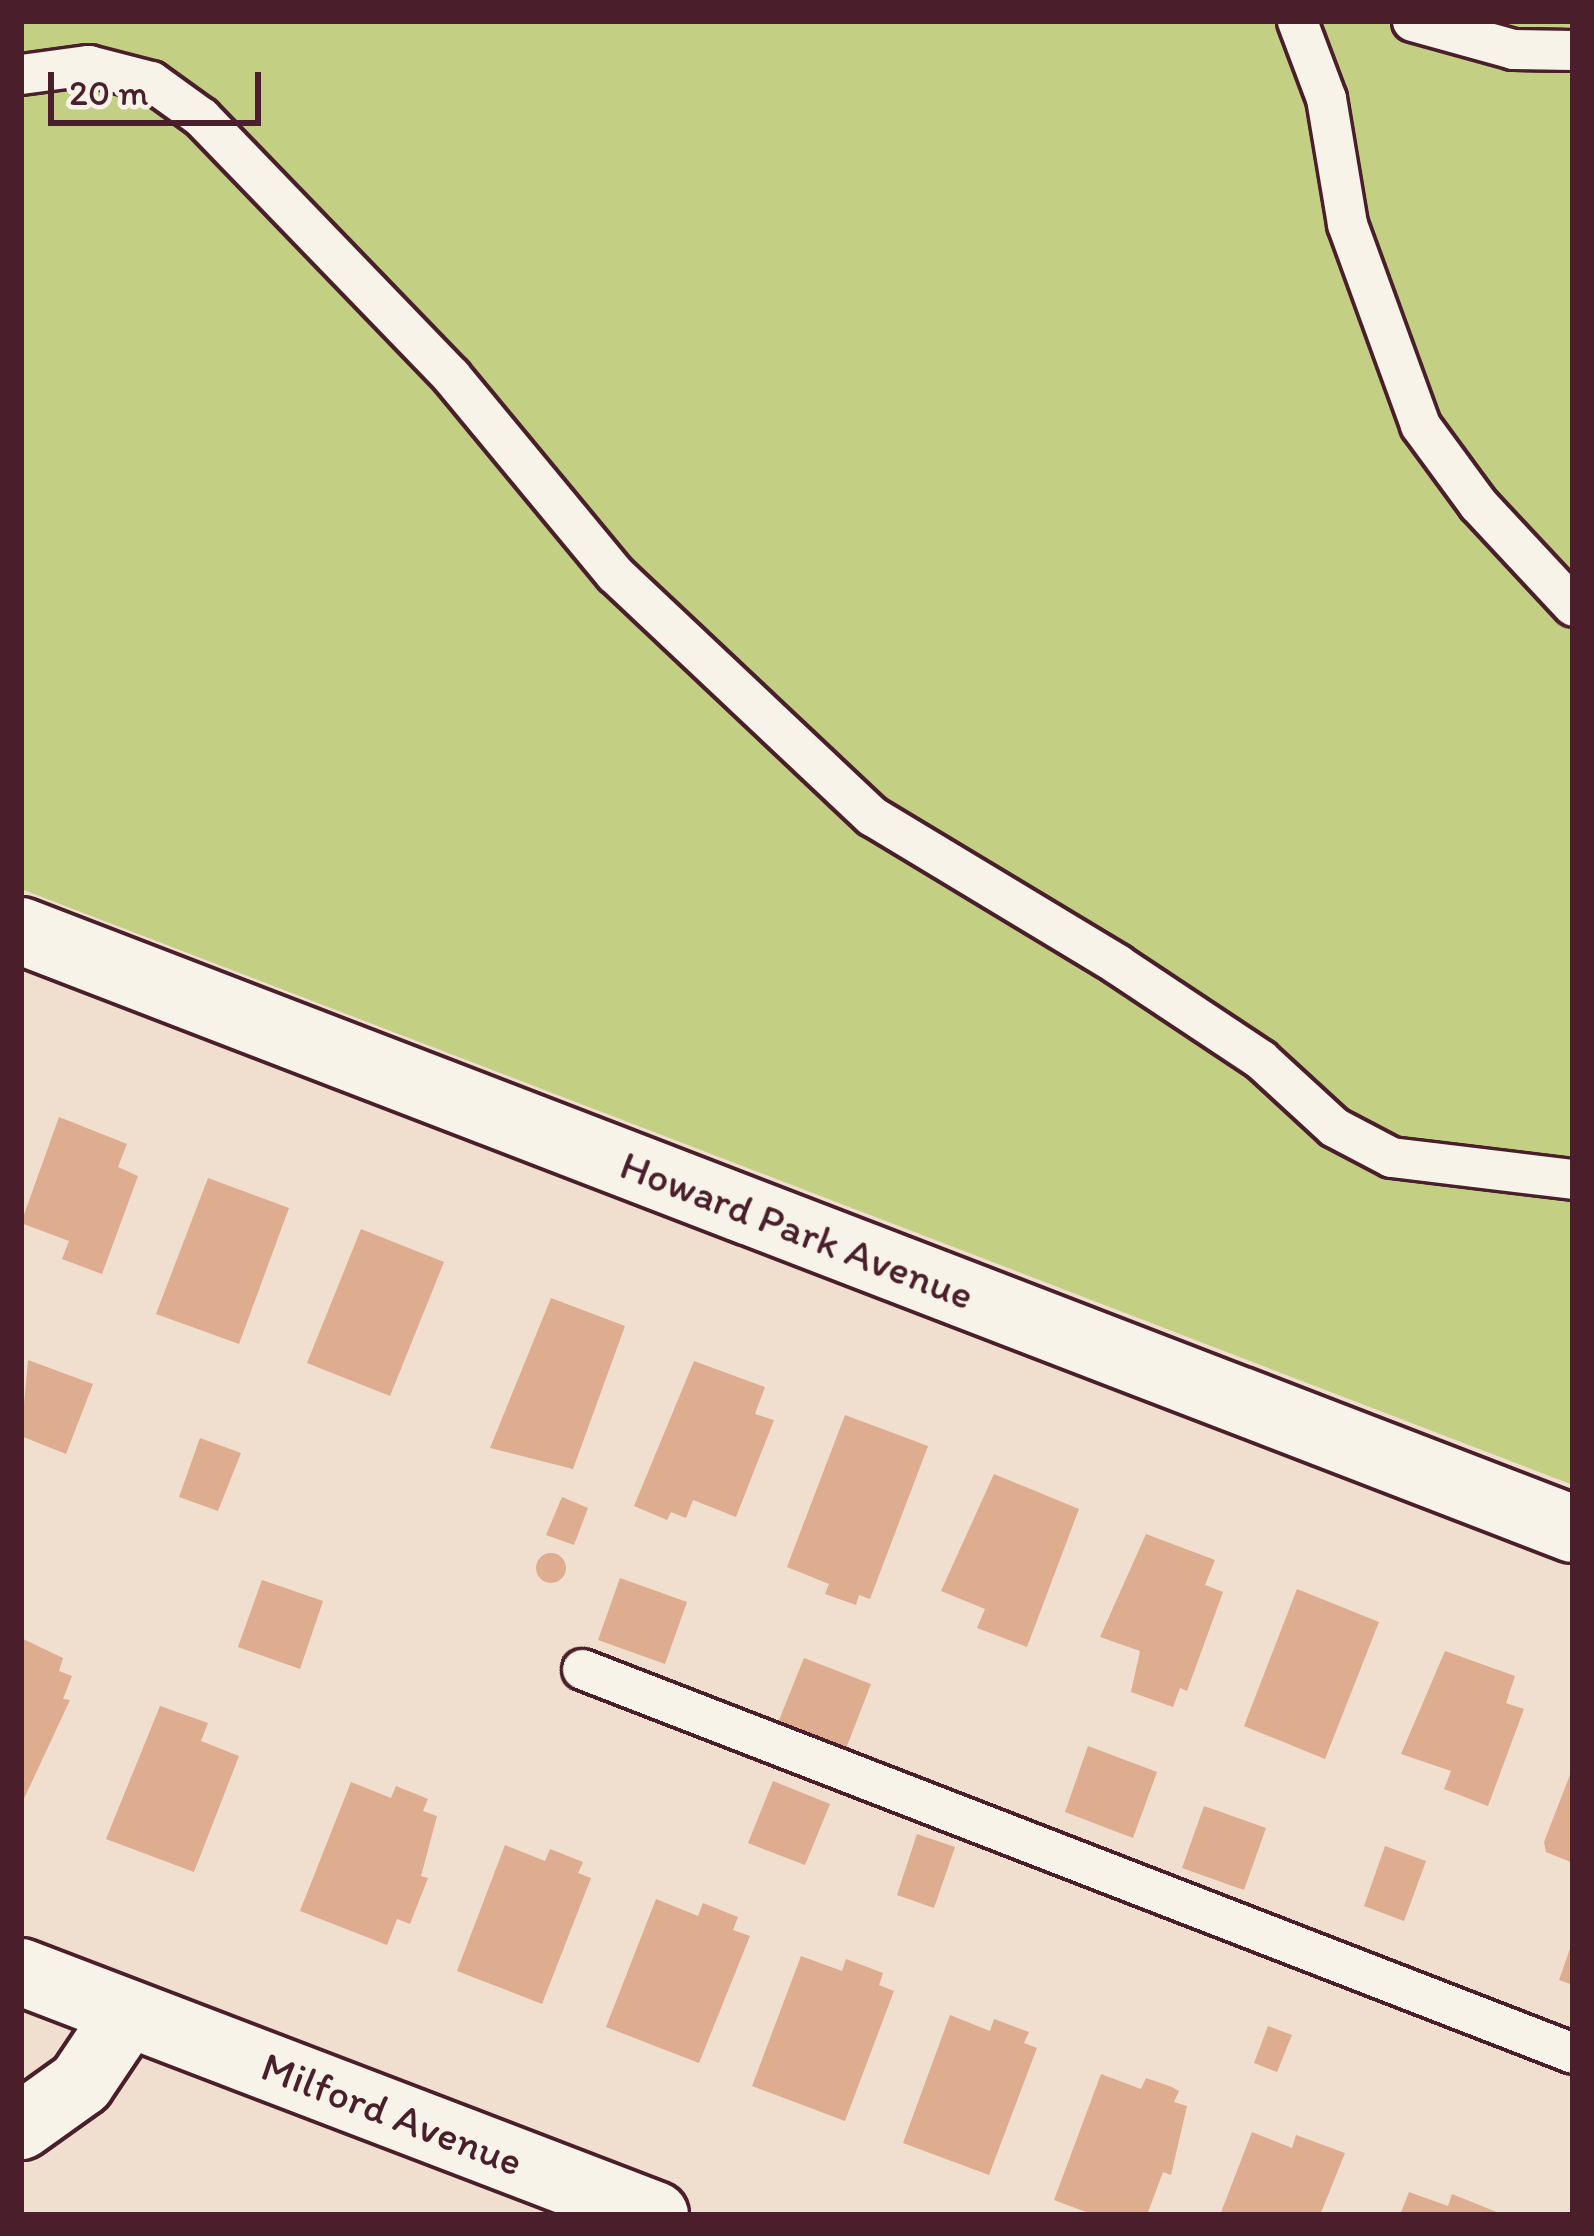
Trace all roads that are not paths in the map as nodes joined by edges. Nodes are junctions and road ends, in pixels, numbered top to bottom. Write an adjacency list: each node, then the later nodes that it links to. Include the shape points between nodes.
1 (1297, 21): 5 (lane, via 1326,98 1354,246 1420,425 1478,504)
2 (1412, 21): 3 (lane, via 1514,49)
3 (1573, 50)
4 (21, 74): 7 (lane, via 88,65 151,81 201,117 451,376 615,574 872,816 1117,964 1260,1059 1334,1127 1390,1157)
5 (1573, 605)
6 (21, 931): 8 (street, Howard Park Avenue)
7 (1573, 1179)
8 (1573, 1529)
9 (582, 1670): 12 (lane)
10 (21, 1972): 11 (street, Milford Avenue)
11 (128, 2013): 13 (street, via 81,2083); 14 (street, Milford Avenue)
12 (1573, 2053)
13 (21, 2126)
14 (655, 2215)

